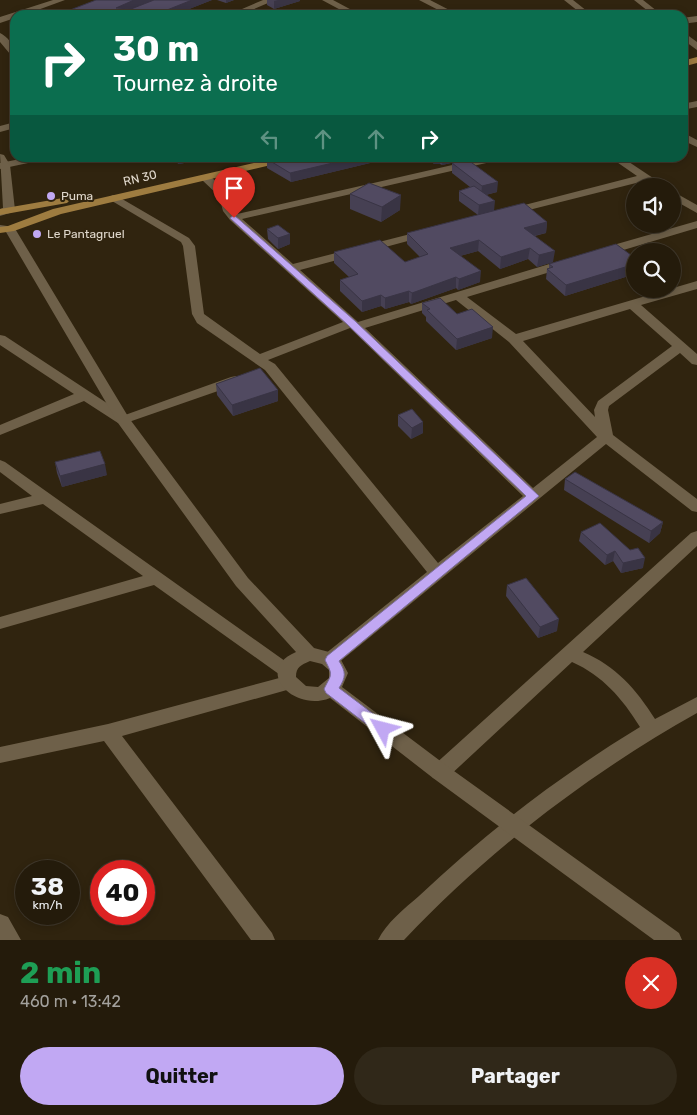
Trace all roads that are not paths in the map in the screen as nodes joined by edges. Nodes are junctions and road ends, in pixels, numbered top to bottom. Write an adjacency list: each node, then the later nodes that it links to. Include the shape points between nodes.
1 (61, 0): 8 (street)
2 (271, 0): 7 (street)
3 (326, 0): 11 (street)
4 (423, 0): 12 (street)
5 (568, 0): 13 (street)
6 (638, 0): 14 (street)
7 (251, 8): 9 (street); 10 (street)
8 (31, 10)
9 (246, 10)
10 (255, 10)
11 (347, 10)
12 (444, 10)
13 (581, 10)
14 (651, 10)
15 (0, 36): 16 (street)
16 (10, 47)
17 (239, 162): 27 (main road, RN 30)
18 (271, 162): 22 (main road, RN 30 / RN 30)
19 (478, 162): 29 (street)
20 (622, 162): 23 (street)
21 (2, 163): 27 (street)
22 (205, 177): 24 (main road, RN 30 / RN 30); 29 (street, via 224,195 228,211)
23 (645, 177): 28 (street)
24 (113, 198): 31 (main road, RN 30 / RN 30, via 57,211); 41 (street, via 186,240 198,314)
25 (681, 200): 26 (street)
26 (697, 210)
27 (3, 212)
28 (500, 214)
29 (234, 218): 33 (street)
30 (697, 224): 35 (street)
31 (3, 229): 45 (street)
32 (442, 229): 33 (street)
33 (290, 269): 37 (street)
34 (697, 285): 36 (street)
35 (458, 296): 37 (street); 39 (street)
36 (633, 305): 39 (street); 40 (street)
37 (353, 325): 41 (street); 49 (street)
38 (0, 338): 44 (street)
39 (514, 339): 47 (street)
40 (679, 347): 42 (street); 47 (street, via 603,404 601,410)
41 (258, 359): 43 (street)
42 (697, 361)
43 (270, 368): 45 (street); 54 (street)
44 (85, 395): 45 (street); 46 (street)
45 (123, 420): 57 (street, via 242,582)
46 (0, 430)
47 (606, 437): 49 (street); 51 (street)
48 (0, 465): 50 (street)
49 (533, 496): 54 (street)
50 (45, 498): 52 (street); 55 (street)
51 (697, 507)
52 (0, 509)
53 (697, 537): 58 (street)
54 (437, 574): 59 (street)
55 (156, 578): 56 (street); 60 (street)
56 (0, 623)
57 (309, 654): 59 (street); 60 (street, via 294,660)
58 (570, 654): 63 (street, via 603,670 618,682 632,697); 66 (street)
59 (331, 660): 61 (street, via 338,677)
60 (287, 677): 61 (street, via 293,689 307,695); 64 (street)
61 (331, 689): 66 (street)
62 (697, 704): 63 (street)
63 (651, 729): 67 (street, via 592,767)
64 (108, 732): 65 (street); 70 (street)
65 (0, 755)
66 (440, 772): 67 (street)
67 (515, 827): 71 (street, via 440,890); 72 (street)
68 (0, 924): 69 (street)
69 (10, 940)
70 (264, 940)
71 (389, 940)
72 (671, 940)

